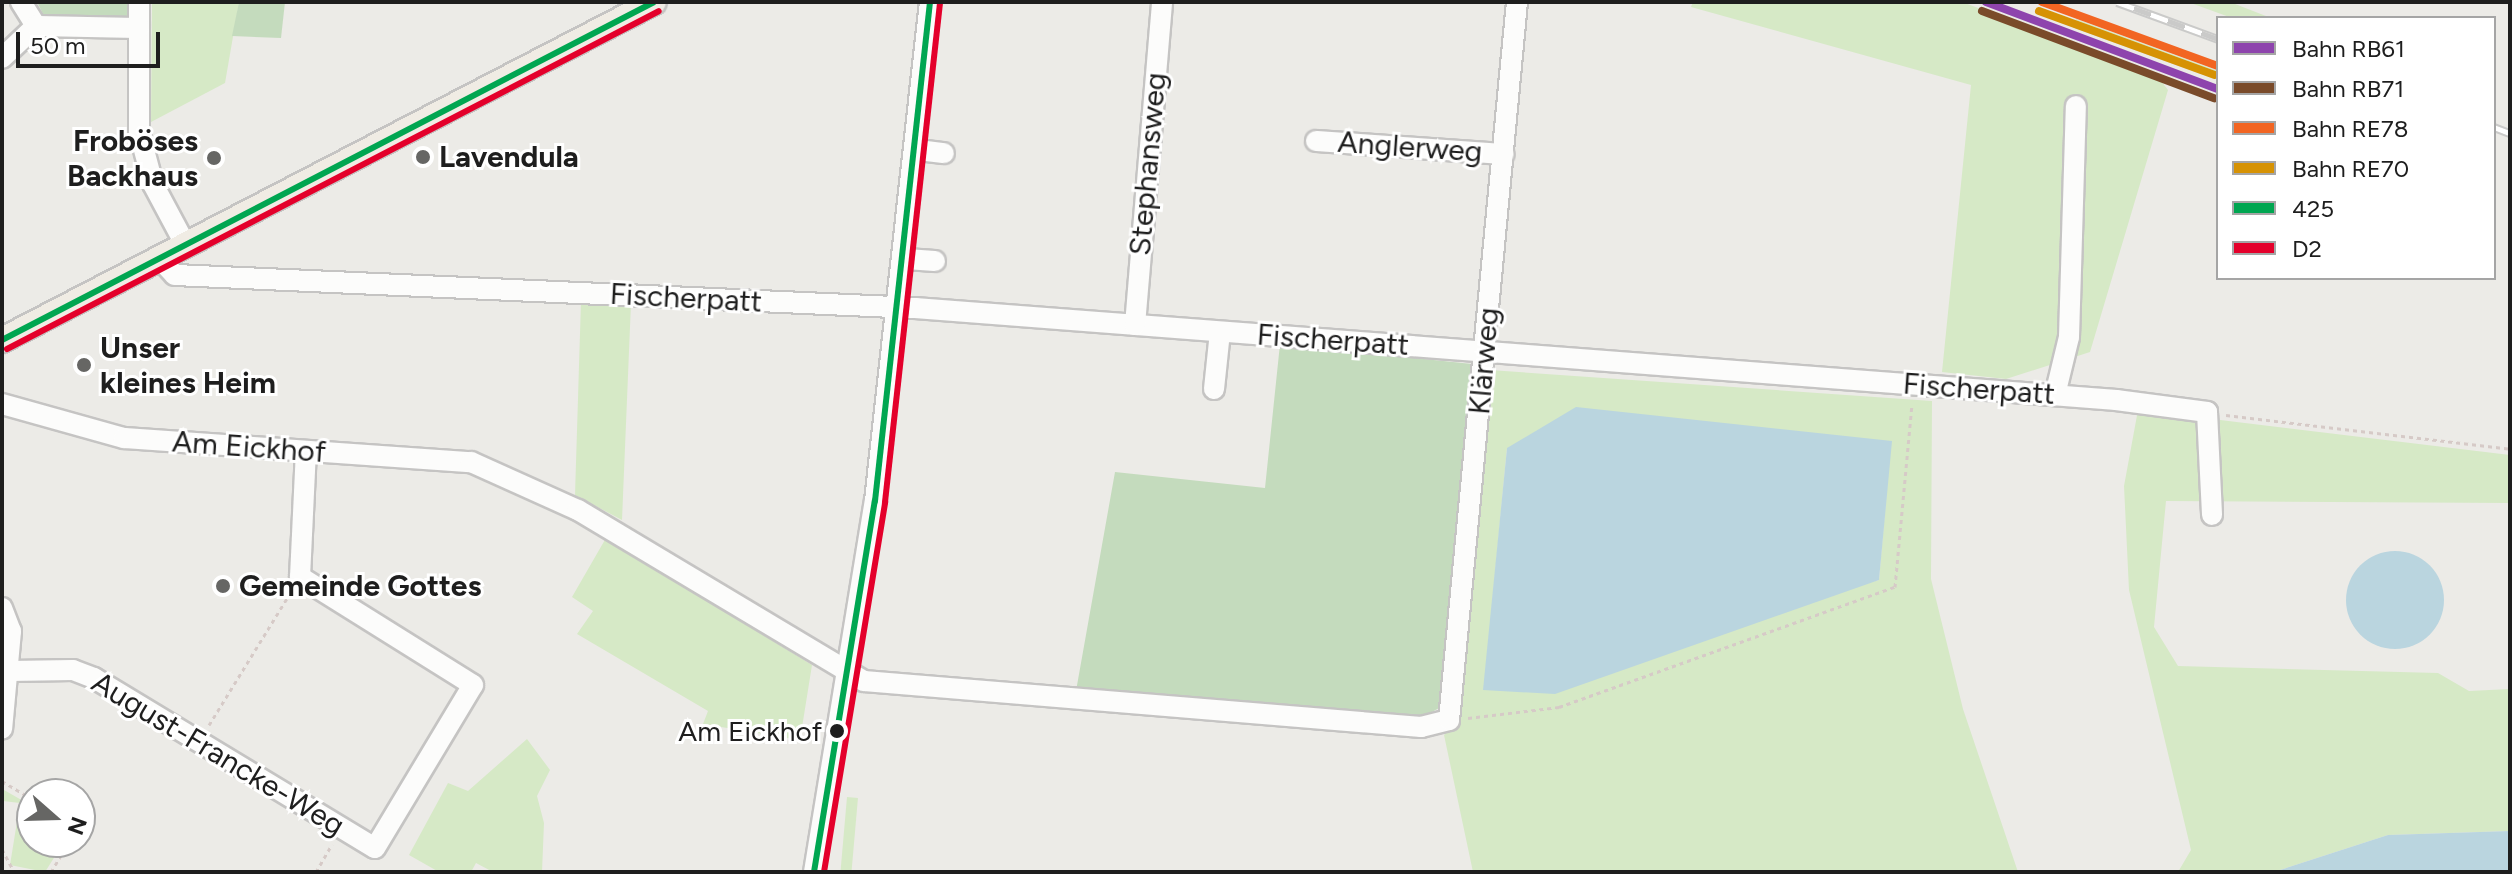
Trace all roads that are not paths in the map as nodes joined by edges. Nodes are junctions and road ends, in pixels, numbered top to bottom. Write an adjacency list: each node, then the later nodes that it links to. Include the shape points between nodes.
1 (21, 2): 7 (street)
2 (139, 2): 8 (street)
3 (654, 2): 15 (main road)
4 (930, 2): 12 (street)
5 (1162, 2): 20 (street, Stephansweg)
6 (1517, 2): 14 (street, Klärweg)
7 (36, 26): 8 (street); 9 (street)
8 (139, 28): 15 (street, via 136,100 144,156)
9 (2, 58)
10 (2076, 106): 25 (street, via 2069,337)
11 (1316, 141): 14 (street, Anglerweg)
12 (918, 150): 13 (street); 17 (street)
13 (944, 153)
14 (1504, 154): 23 (street, Klärweg)
15 (185, 244): 16 (main road)
16 (159, 258): 19 (street, Fischerpatt, via 175,275); 22 (main road)
17 (906, 259): 18 (street); 19 (street)
18 (935, 261)
19 (900, 308): 20 (street, Fischerpatt); 31 (street)
20 (1135, 325): 21 (street, Fischerpatt)
21 (1220, 332): 23 (street, Fischerpatt); 24 (street)
22 (2, 340)
23 (1485, 352): 25 (street, Fischerpatt); 32 (street, Klärweg)
24 (1214, 389)
25 (2055, 395): 28 (street, Fischerpatt, via 2207,412)
26 (2, 404): 27 (street, Am Eickhof, via 124,438)
27 (306, 451): 30 (street, August-Francke-Weg, via 300,577 473,685 375,848 73,670); 31 (street, Am Eickhof, via 471,462 578,510)
28 (2212, 515)
29 (2, 608): 30 (street, via 11,631)
30 (10, 671): 33 (street)
31 (848, 671): 32 (street, Am Eickhof, via 864,681 1405,725); 34 (street)
32 (1449, 720)
33 (2, 729)
34 (814, 872)

